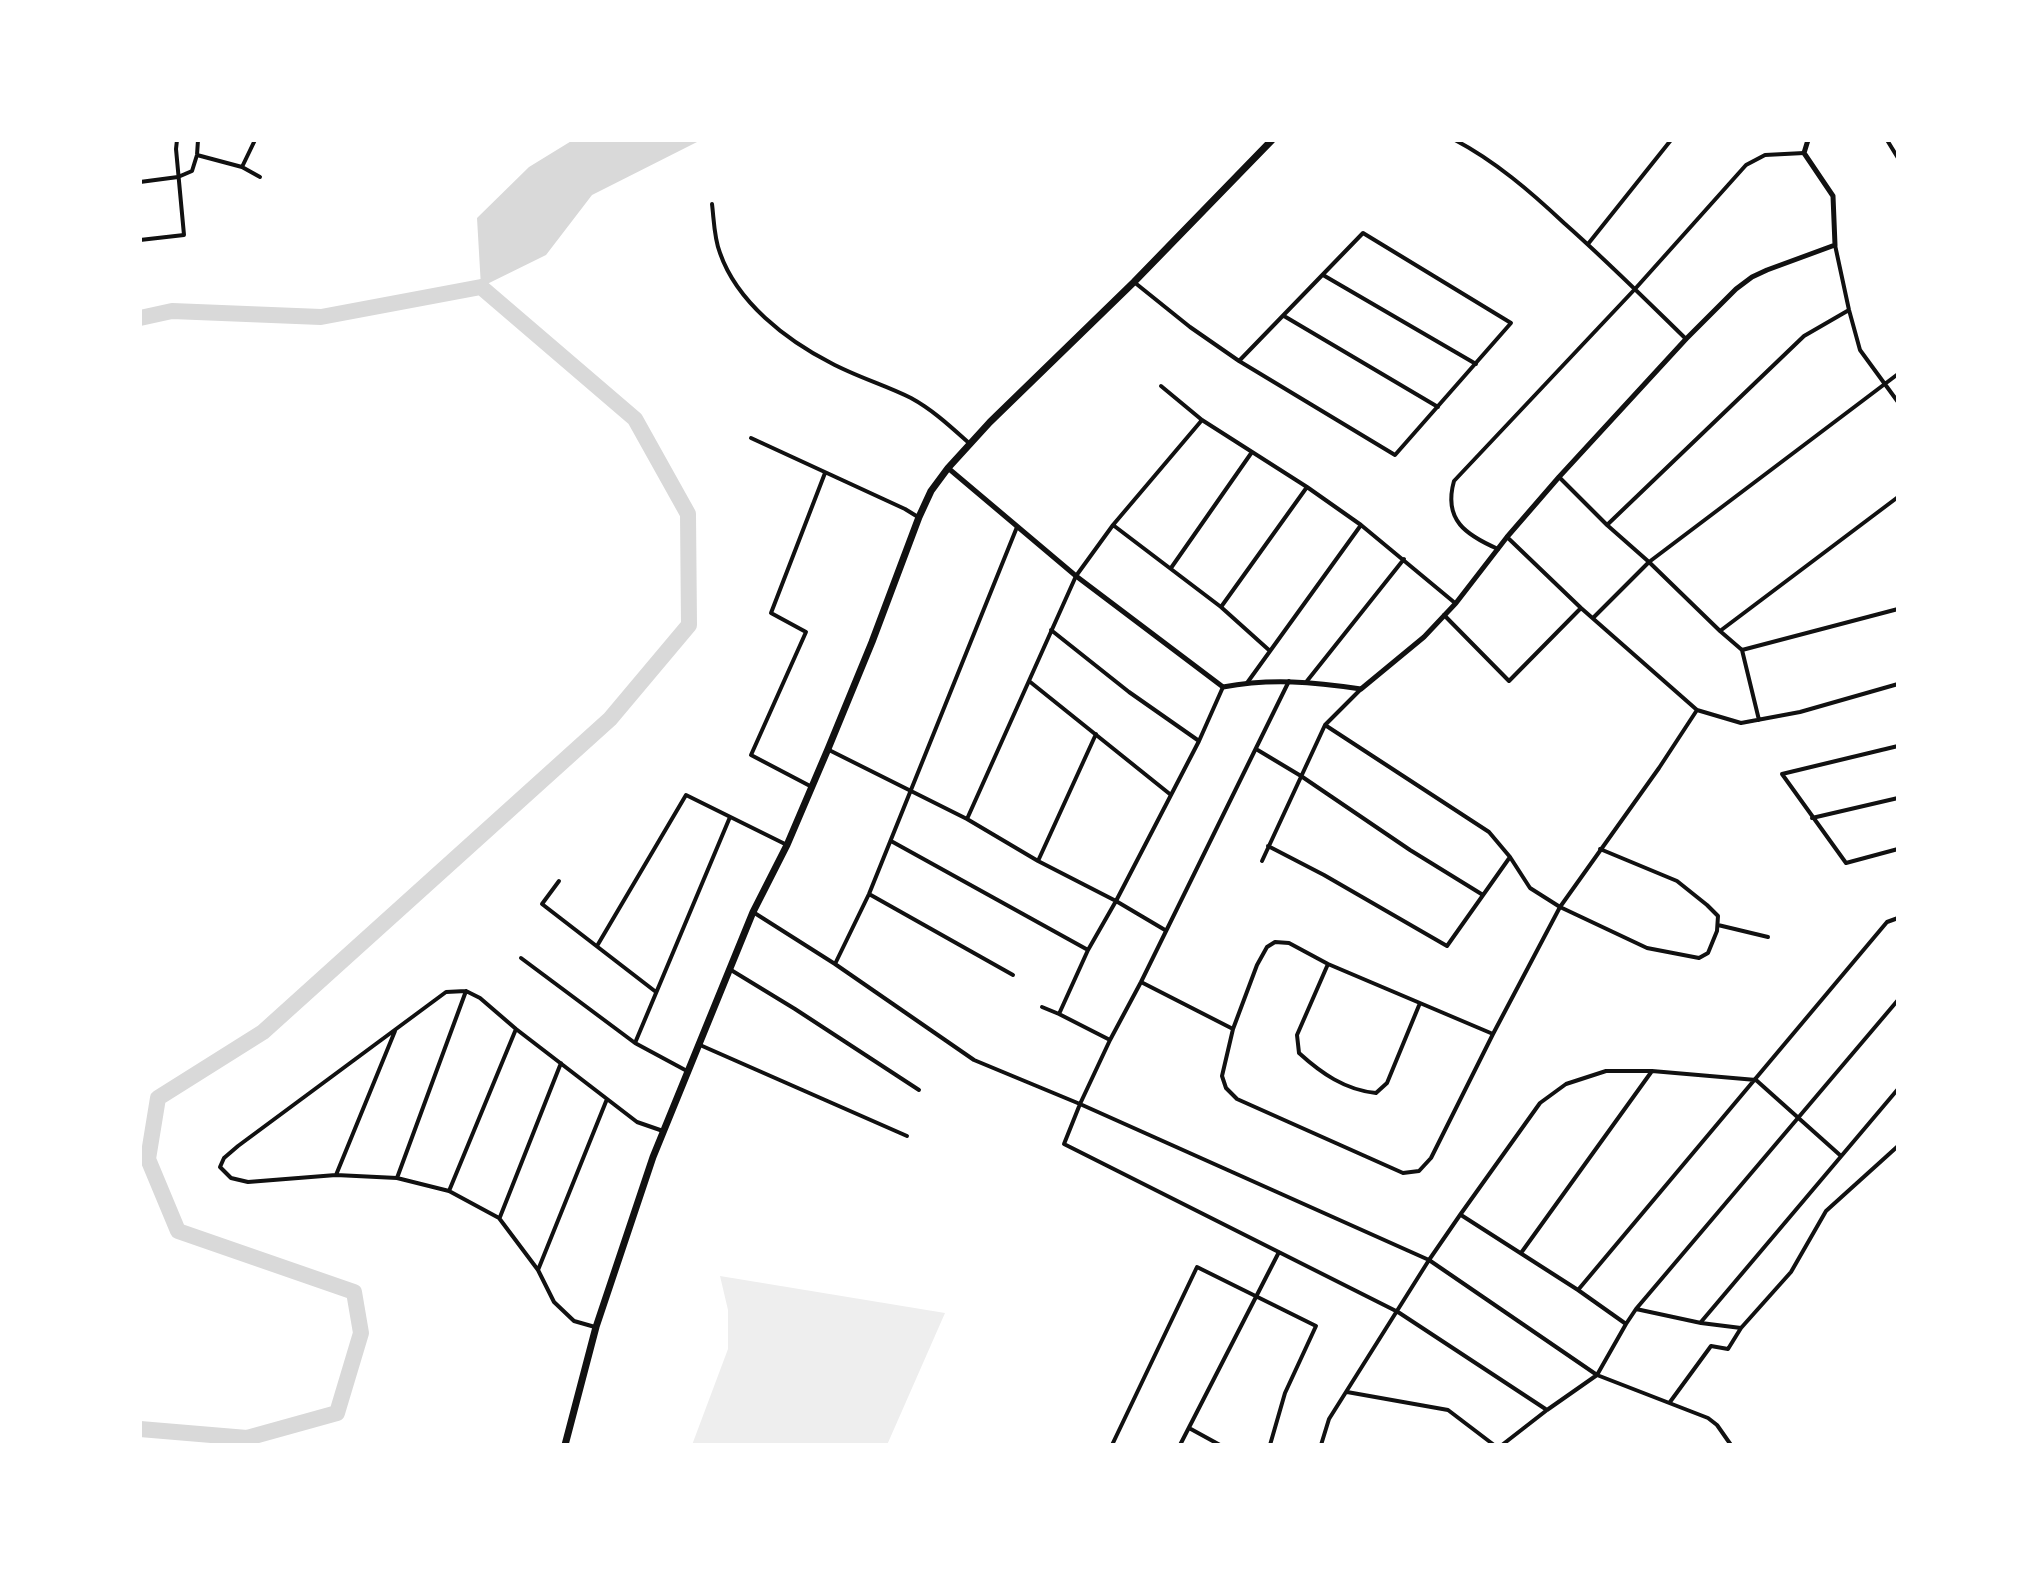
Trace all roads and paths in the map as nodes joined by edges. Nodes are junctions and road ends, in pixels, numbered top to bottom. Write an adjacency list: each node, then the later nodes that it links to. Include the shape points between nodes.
1 (177, 140): 13 (street)
2 (198, 140): 10 (street)
3 (255, 140): 12 (street)
4 (1272, 140): 21 (main road)
5 (1455, 140): 18 (street, via 1532,194)
6 (1671, 140): 18 (street)
7 (1808, 140): 9 (street)
8 (1887, 140): 11 (street)
9 (1804, 153): 19 (street, via 1833,196); 22 (street, via 1765,155 1746,165)
10 (197, 155): 12 (street); 13 (street, via 192,171)
11 (1898, 158)
12 (242, 167): 14 (street)
13 (178, 177): 15 (street); 17 (street, via 184,235)
14 (260, 177)
15 (140, 182)
16 (712, 204): 35 (street, via 727,271 756,310 831,363 910,398)
17 (140, 240)
18 (1588, 244): 22 (street)
19 (1835, 245): 23 (street); 25 (street, via 1752,277)
20 (1323, 275): 24 (street); 27 (street); 27 (street, via 1363,233 1511,323)
21 (1134, 282): 26 (street); 35 (main road)
22 (1635, 289): 25 (street); 48 (street, via 1454,481 1451,513 1477,540)
23 (1849, 310): 29 (street, via 1860,350); 45 (street, via 1804,336)
24 (1284, 316): 26 (street); 32 (street)
25 (1686, 339): 39 (street)
26 (1239, 361): 32 (street, via 1395,455)
27 (1476, 364): 32 (street)
28 (1898, 374): 29 (street)
29 (1884, 385): 31 (street); 50 (street)
30 (1161, 386): 33 (street)
31 (1898, 402)
32 (1438, 407)
33 (1202, 420): 36 (street); 43 (street)
34 (751, 438): 38 (street)
35 (969, 443): 37 (main road)
36 (1252, 452): 40 (street); 51 (street)
37 (948, 468): 42 (main road); 46 (street)
38 (825, 473): 42 (street); 79 (street, via 771,613 806,632 751,755)
39 (1559, 477): 45 (street); 47 (street)
40 (1307, 487): 44 (street); 54 (street)
41 (1898, 497): 60 (street)
42 (919, 517): 76 (main road)
43 (1113, 525): 51 (street); 52 (street)
44 (1361, 525): 49 (street); 62 (street)
45 (1607, 525): 50 (street)
46 (1017, 527): 52 (street); 80 (street)
47 (1507, 537): 48 (street); 55 (street)
48 (1498, 549): 53 (street)
49 (1404, 559): 53 (street); 65 (street)
50 (1649, 562): 58 (street); 60 (street)
51 (1171, 568): 54 (street)
52 (1076, 576): 59 (street); 68 (street)
53 (1456, 603): 57 (street)
54 (1221, 607): 62 (street)
55 (1581, 608): 57 (street, via 1509,681); 58 (street)
56 (1898, 609): 61 (street)
57 (1444, 615): 69 (street)
58 (1593, 618): 70 (street)
59 (1051, 630): 63 (street); 74 (street)
60 (1720, 631): 61 (street)
61 (1742, 650): 71 (street)
62 (1270, 651): 66 (street)
63 (1029, 681): 73 (street); 85 (street)
64 (1289, 681): 65 (street); 66 (street); 77 (street)
65 (1307, 681): 69 (street)
66 (1247, 683): 68 (street)
67 (1898, 684): 71 (street)
68 (1223, 687): 74 (street)
69 (1361, 689): 72 (street)
70 (1697, 710): 71 (street, via 1741,723); 89 (street)
71 (1759, 720)
72 (1325, 725): 78 (street); 91 (street, via 1489,832)
73 (1096, 734): 81 (street); 92 (street)
74 (1199, 741): 81 (street)
75 (1898, 746): 84 (street, via 1782,774)
76 (828, 749): 79 (main road); 80 (street)
77 (1256, 749): 78 (street); 102 (street)
78 (1301, 776): 88 (street); 96 (street)
79 (812, 787): 87 (main road)
80 (910, 790): 85 (street); 86 (street)
81 (1171, 795): 97 (street)
82 (1898, 798): 84 (street)
83 (730, 817): 87 (street); 104 (street, via 686,795); 113 (street)
84 (1812, 818): 90 (street, via 1846,863)
85 (967, 819): 92 (street)
86 (891, 841): 95 (street); 105 (street)
87 (787, 845): 99 (main road)
88 (1268, 846): 93 (street); 96 (street, via 1447,946)
89 (1600, 849): 98 (street); 101 (street, via 1677,881 1718,916)
90 (1898, 849)
91 (1510, 857): 96 (street); 98 (street, via 1530,888)
92 (1038, 861): 97 (street)
93 (1262, 861)
94 (559, 881): 104 (street, via 542,904)
95 (869, 894): 107 (street); 110 (street)
96 (1483, 895)
97 (1116, 901): 102 (street); 105 (street)
98 (1560, 907): 101 (street, via 1647,948 1699,958 1708,953); 121 (street)
99 (753, 912): 107 (street); 109 (main road)
100 (1898, 918): 128 (street, via 1887,922)
101 (1718, 925): 103 (street)
102 (1165, 930): 111 (street)
103 (1768, 937)
104 (597, 946): 113 (street)
105 (1088, 950): 117 (street)
106 (521, 958): 123 (street)
107 (835, 964): 132 (street, via 974,1060)
108 (1328, 964): 115 (street); 115 (street, via 1297,1035 1299,1053 1317,1070 1362,1092 1376,1093 1387,1083); 120 (street, via 1289,943 1267,947)
109 (729, 969): 124 (main road); 130 (street)
110 (1013, 975)
111 (1141, 982): 120 (street); 122 (street)
112 (466, 991): 118 (street, via 446,992); 119 (street); 139 (street)
113 (656, 992): 123 (street)
114 (1898, 1000): 133 (street)
115 (1420, 1002): 121 (street)
116 (1042, 1007): 117 (street)
117 (1059, 1014): 122 (street)
118 (396, 1029): 138 (street); 138 (street, via 238,1146 220,1167 231,1178 248,1182)
119 (516, 1029): 125 (street); 140 (street)
120 (1233, 1029): 121 (street, via 1222,1076 1237,1099 1403,1173 1419,1171 1431,1158)
121 (1493, 1034)
122 (1110, 1040): 132 (street)
123 (635, 1043): 126 (street)
124 (698, 1044): 126 (main road); 135 (street)
125 (561, 1063): 131 (street); 142 (street)
126 (687, 1071): 134 (main road)
127 (1652, 1071): 128 (street); 141 (street, via 1606,1071 1566,1084 1540,1103); 144 (street)
128 (1756, 1080): 133 (street); 147 (street)
129 (1898, 1089): 137 (street)
130 (919, 1090)
131 (607, 1099): 134 (street, via 637,1122); 146 (street)
132 (1080, 1104): 143 (street, via 1064,1144); 145 (street)
133 (1799, 1117): 137 (street); 149 (street)
134 (663, 1131): 153 (main road)
135 (907, 1136)
136 (1898, 1146): 154 (street, via 1826,1211 1791,1272)
137 (1841, 1156): 151 (street)
138 (336, 1175): 139 (street)
139 (397, 1178): 140 (street)
140 (449, 1191): 142 (street)
141 (1460, 1215): 144 (street); 145 (street)
142 (499, 1218): 146 (street)
143 (1279, 1252): 148 (street); 150 (street)
144 (1521, 1253): 147 (street)
145 (1429, 1260): 150 (street); 155 (street)
146 (538, 1270): 153 (street, via 554,1302 574,1321)
147 (1578, 1290): 152 (street)
148 (1257, 1297): 159 (street); 161 (street, via 1197,1267); 164 (street, via 1316,1326 1285,1393)
149 (1636, 1309): 151 (street); 152 (street)
150 (1398, 1312): 156 (street); 158 (street)
151 (1701, 1323): 154 (street)
152 (1626, 1324): 155 (street)
153 (596, 1327): 160 (main road)
154 (1741, 1328): 157 (street, via 1728,1349 1711,1346)
155 (1597, 1375): 157 (street); 158 (street)
156 (1347, 1392): 165 (street, via 1329,1419); 166 (street, via 1448,1410)
157 (1670, 1402): 168 (street, via 1708,1418)
158 (1547, 1410): 167 (street)
159 (1189, 1428): 162 (street); 163 (street)
160 (565, 1445)
161 (1112, 1445)
162 (1180, 1445)
163 (1220, 1445)
164 (1270, 1445)
165 (1321, 1445)
166 (1494, 1445)
167 (1502, 1445)
168 (1731, 1445)

